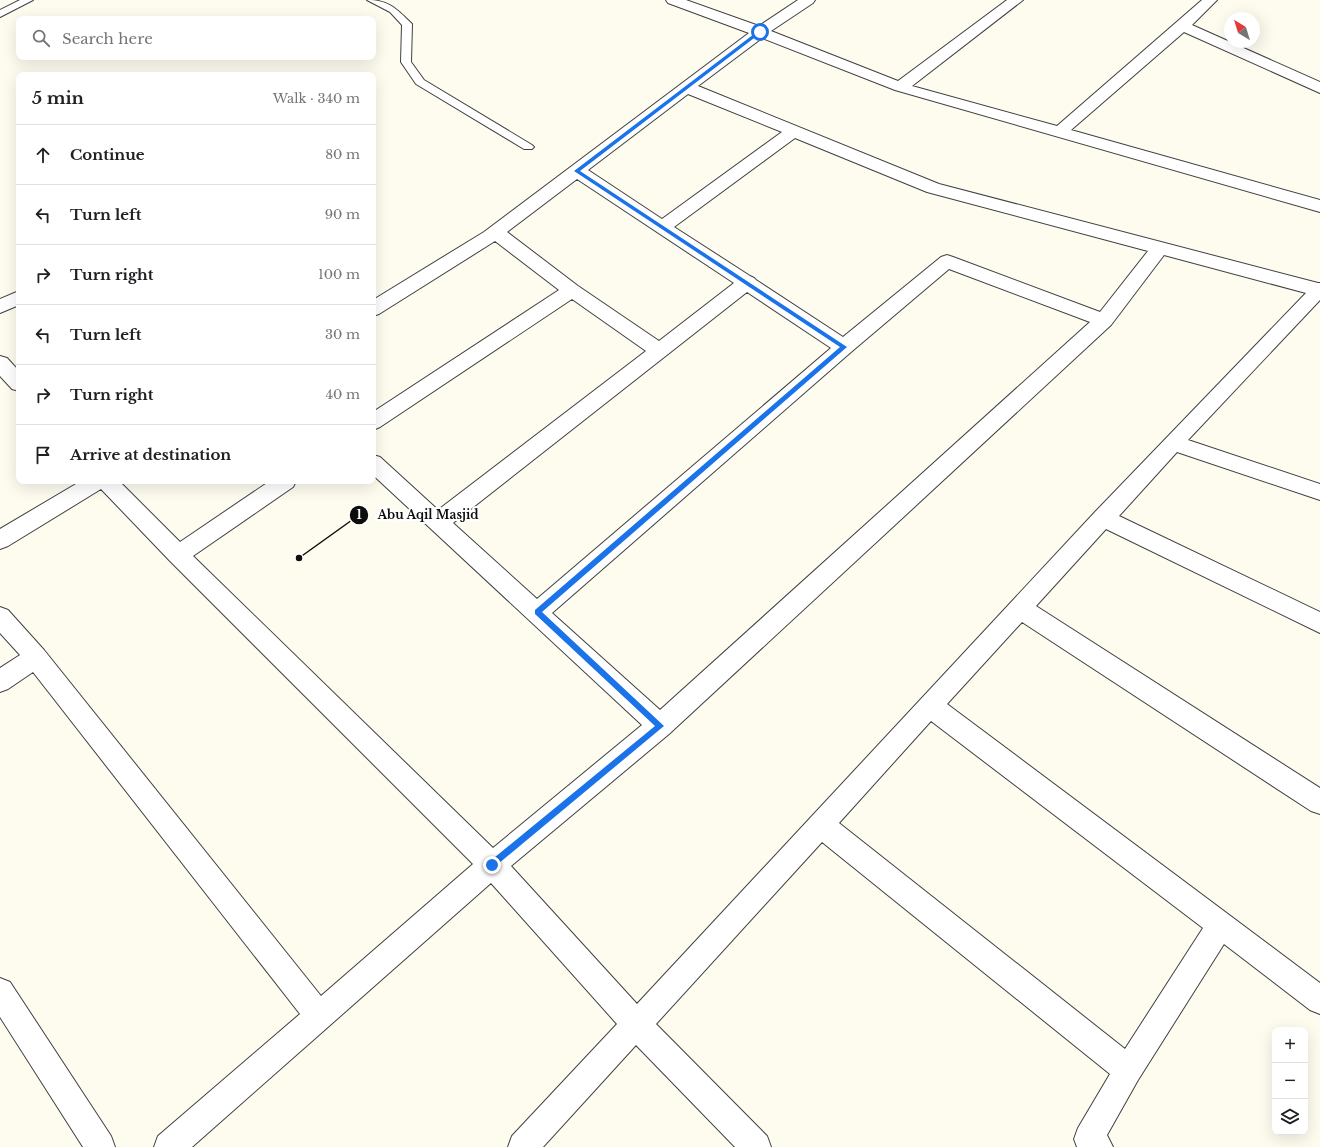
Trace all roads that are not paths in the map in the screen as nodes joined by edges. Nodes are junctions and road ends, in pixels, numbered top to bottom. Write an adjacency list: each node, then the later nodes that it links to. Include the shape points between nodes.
1 (28, 0): 7 (lane)
2 (372, 0): 15 (lane, via 394,10 407,24 406,62 420,82)
3 (673, 0): 9 (street)
4 (808, 0): 9 (street)
5 (1016, 0): 11 (street)
6 (1210, 0): 8 (street)
7 (0, 14)
8 (1182, 26): 12 (street); 14 (street)
9 (760, 32): 10 (street); 11 (street)
10 (686, 87): 13 (street); 16 (street)
11 (900, 87): 14 (street)
12 (1320, 88)
13 (794, 131): 18 (street); 20 (street, via 933,188)
14 (1059, 133): 17 (street)
15 (528, 148)
16 (577, 171): 18 (street); 19 (street)
17 (1320, 206)
18 (662, 226): 21 (street)
19 (495, 232): 22 (street); 26 (street)
20 (1160, 248): 23 (street); 27 (street)
21 (748, 282): 28 (street); 29 (street)
22 (572, 290): 29 (street); 32 (street)
23 (1320, 290): 33 (street)
24 (16, 299): 25 (street)
25 (0, 307)
26 (376, 307)
27 (1104, 320): 28 (street, via 947,261); 50 (street)
28 (844, 347): 44 (street)
29 (659, 350): 40 (street)
30 (0, 363): 31 (street)
31 (16, 381)
32 (376, 420)
33 (1173, 443): 38 (street); 39 (street)
34 (376, 466): 40 (street)
35 (93, 484): 41 (street)
36 (109, 484): 42 (street)
37 (282, 484): 42 (street)
38 (1320, 492)
39 (1103, 518): 43 (street); 46 (street)
40 (438, 522): 44 (street)
41 (0, 540)
42 (178, 555): 53 (street)
43 (1020, 608): 49 (street); 51 (street)
44 (538, 612): 50 (street)
45 (0, 616): 47 (street)
46 (1320, 623)
47 (36, 657): 48 (street); 57 (street)
48 (0, 681)
49 (930, 706): 52 (street); 54 (street)
50 (660, 726): 53 (street)
51 (1320, 802)
52 (820, 824): 58 (street); 59 (street)
53 (492, 865): 57 (street); 58 (street)
54 (1221, 926): 56 (street); 59 (street)
55 (0, 992): 60 (street)
56 (1320, 1000)
57 (319, 1016): 61 (street)
58 (636, 1024): 62 (street); 63 (street)
59 (1128, 1070): 64 (street, via 1089,1139)
60 (100, 1147)
61 (169, 1147)
62 (523, 1147)
63 (756, 1147)
64 (1098, 1147)

